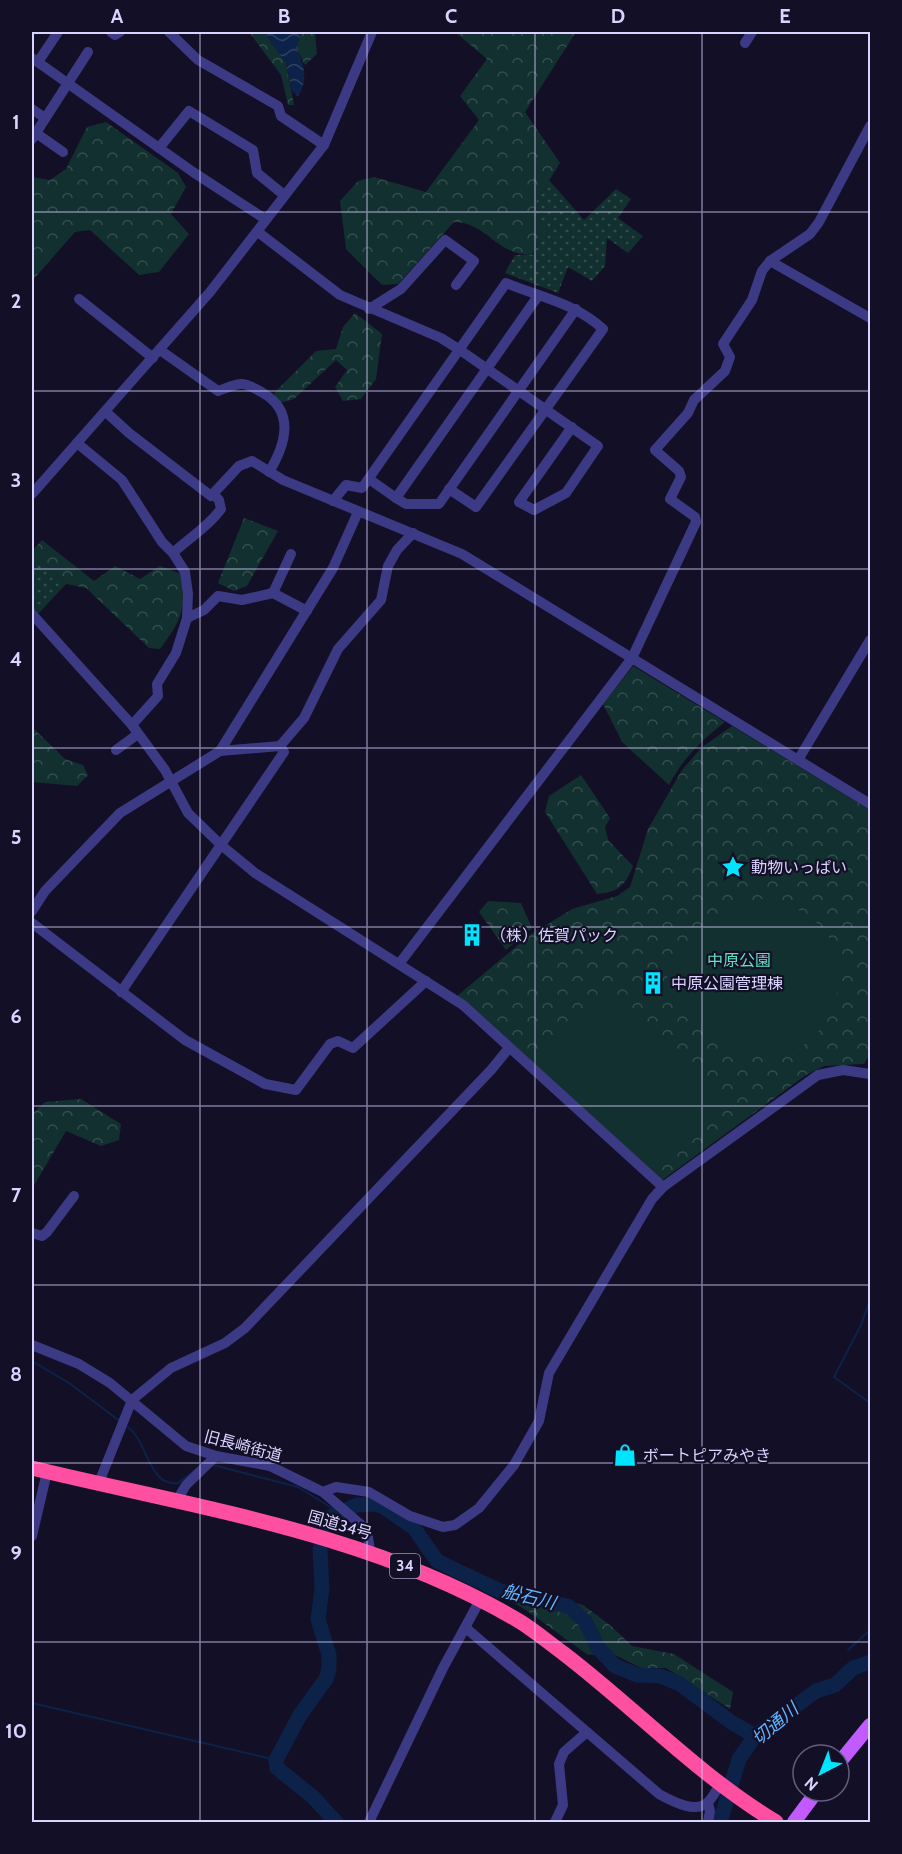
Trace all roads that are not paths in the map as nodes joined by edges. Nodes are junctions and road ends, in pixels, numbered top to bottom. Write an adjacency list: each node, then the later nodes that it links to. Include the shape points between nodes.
1 (58, 32): 9 (street)
2 (111, 32): 3 (street)
3 (120, 32)
4 (169, 32): 15 (street, via 198,60 278,106 281,116)
5 (372, 32): 15 (street)
6 (752, 32): 7 (street)
7 (745, 43)
8 (88, 52): 10 (street)
9 (35, 60): 10 (street)
10 (68, 81): 12 (street); 16 (street)
11 (32, 109): 12 (street)
12 (45, 118): 14 (street)
13 (870, 126): 21 (street, via 819,222 810,234)
14 (34, 136): 17 (street)
15 (324, 145): 18 (street)
16 (159, 148): 18 (street, via 189,111 254,150 257,173); 19 (street)
17 (63, 152)
18 (284, 195): 19 (street)
19 (265, 219): 20 (street)
20 (258, 232): 25 (street, via 340,295); 29 (street)
21 (771, 261): 27 (street); 52 (street, via 762,271 752,300 723,344 730,357 725,370 694,400 688,413 655,450 681,477 670,499 695,517 696,522)
22 (456, 285): 25 (street, via 474,261 445,240 402,289)
23 (538, 296): 26 (street); 28 (street, via 506,283); 30 (street)
24 (79, 299): 29 (street)
25 (369, 309): 28 (street, via 441,338)
26 (576, 309): 31 (street); 32 (street, via 603,328)
27 (870, 318)
28 (460, 350): 30 (street); 37 (street)
29 (157, 354): 33 (street); 36 (street, via 218,391 241,384 275,402 283,418 283,443)
30 (487, 368): 31 (street); 41 (street)
31 (517, 390): 32 (street); 38 (street)
32 (545, 409): 34 (street); 38 (street, via 476,507)
33 (106, 412): 35 (street); 40 (street, via 200,489)
34 (572, 427): 34 (street, via 598,446 566,493 534,510 519,502)
35 (77, 443): 39 (street); 45 (street, via 122,480)
36 (269, 472): 40 (street, via 252,460 244,461); 42 (street)
37 (369, 479): 41 (street); 42 (street, via 362,488 346,485)
38 (449, 489): 41 (street, via 439,504 406,504)
39 (32, 494)
40 (214, 495): 45 (street, via 221,509 203,531 189,536)
41 (396, 498)
42 (333, 501): 43 (street)
43 (358, 512): 44 (street); 48 (street, via 333,568)
44 (413, 533): 52 (street, via 462,554); 54 (street, via 388,566 381,600 338,649 304,718)
45 (172, 553): 50 (street, via 184,572)
46 (291, 554): 47 (street)
47 (273, 593): 48 (street); 50 (street, via 242,600 218,596 204,610)
48 (307, 611): 56 (street)
49 (32, 614): 53 (street)
50 (187, 618): 53 (street, via 176,653 157,684 158,696)
51 (870, 640): 57 (street)
52 (632, 658): 57 (street); 63 (street)
53 (135, 729): 55 (street); 58 (street)
54 (280, 746): 56 (street); 60 (street, via 284,752)
55 (117, 750)
56 (220, 751): 58 (street)
57 (798, 760): 59 (street)
58 (170, 782): 60 (street, via 188,813); 61 (street, via 105,826 45,891)
59 (870, 804)
60 (221, 844): 63 (street, via 255,873); 65 (street)
61 (32, 911)
62 (32, 923): 65 (street)
63 (399, 964): 64 (street)
64 (426, 981): 65 (street, via 353,1048 338,1041 330,1044 296,1090 265,1084 185,1040); 66 (street, via 463,1005)
65 (121, 992)
66 (509, 1048): 68 (street); 72 (street, via 245,1328 225,1343 171,1368)
67 (869, 1070): 68 (street, via 818,1075)
68 (663, 1187): 76 (street, via 549,1373 545,1403 514,1465 479,1508 455,1525 443,1527 410,1516 369,1492 336,1487)
69 (74, 1196): 70 (street, via 47,1232 42,1236)
70 (32, 1233)
71 (32, 1345): 72 (street, 旧長崎街道, via 80,1364)
72 (132, 1400): 73 (street, 旧長崎街道, via 178,1440); 75 (street)
73 (216, 1456): 76 (street, 旧長崎街道, via 270,1466); 77 (street, via 186,1485)
74 (39, 1470): 75 (highway, 国道34号 / 34); 78 (street)
75 (98, 1485): 77 (highway, 国道34号 / 34)
76 (323, 1492): 79 (street, 旧長崎街道, via 366,1530)
77 (176, 1502): 79 (highway, 国道34号 / 34)
78 (32, 1536)
79 (370, 1551): 80 (highway, 国道34号 / 34)
80 (480, 1600): 81 (street); 85 (highway, 国道34号 / 34, via 521,1622 590,1674)
81 (465, 1628): 83 (street); 88 (street)
82 (870, 1725): 84 (main road)
83 (587, 1732): 86 (street, via 659,1794 682,1805); 89 (street, via 561,1758 563,1805)
84 (851, 1749)
85 (720, 1785): 86 (street); 91 (highway, 国道34号 / 34)
86 (708, 1803): 90 (street)
87 (808, 1803): 92 (main road)
88 (369, 1822)
89 (555, 1822)
90 (708, 1822)
91 (776, 1822)
92 (794, 1822)

